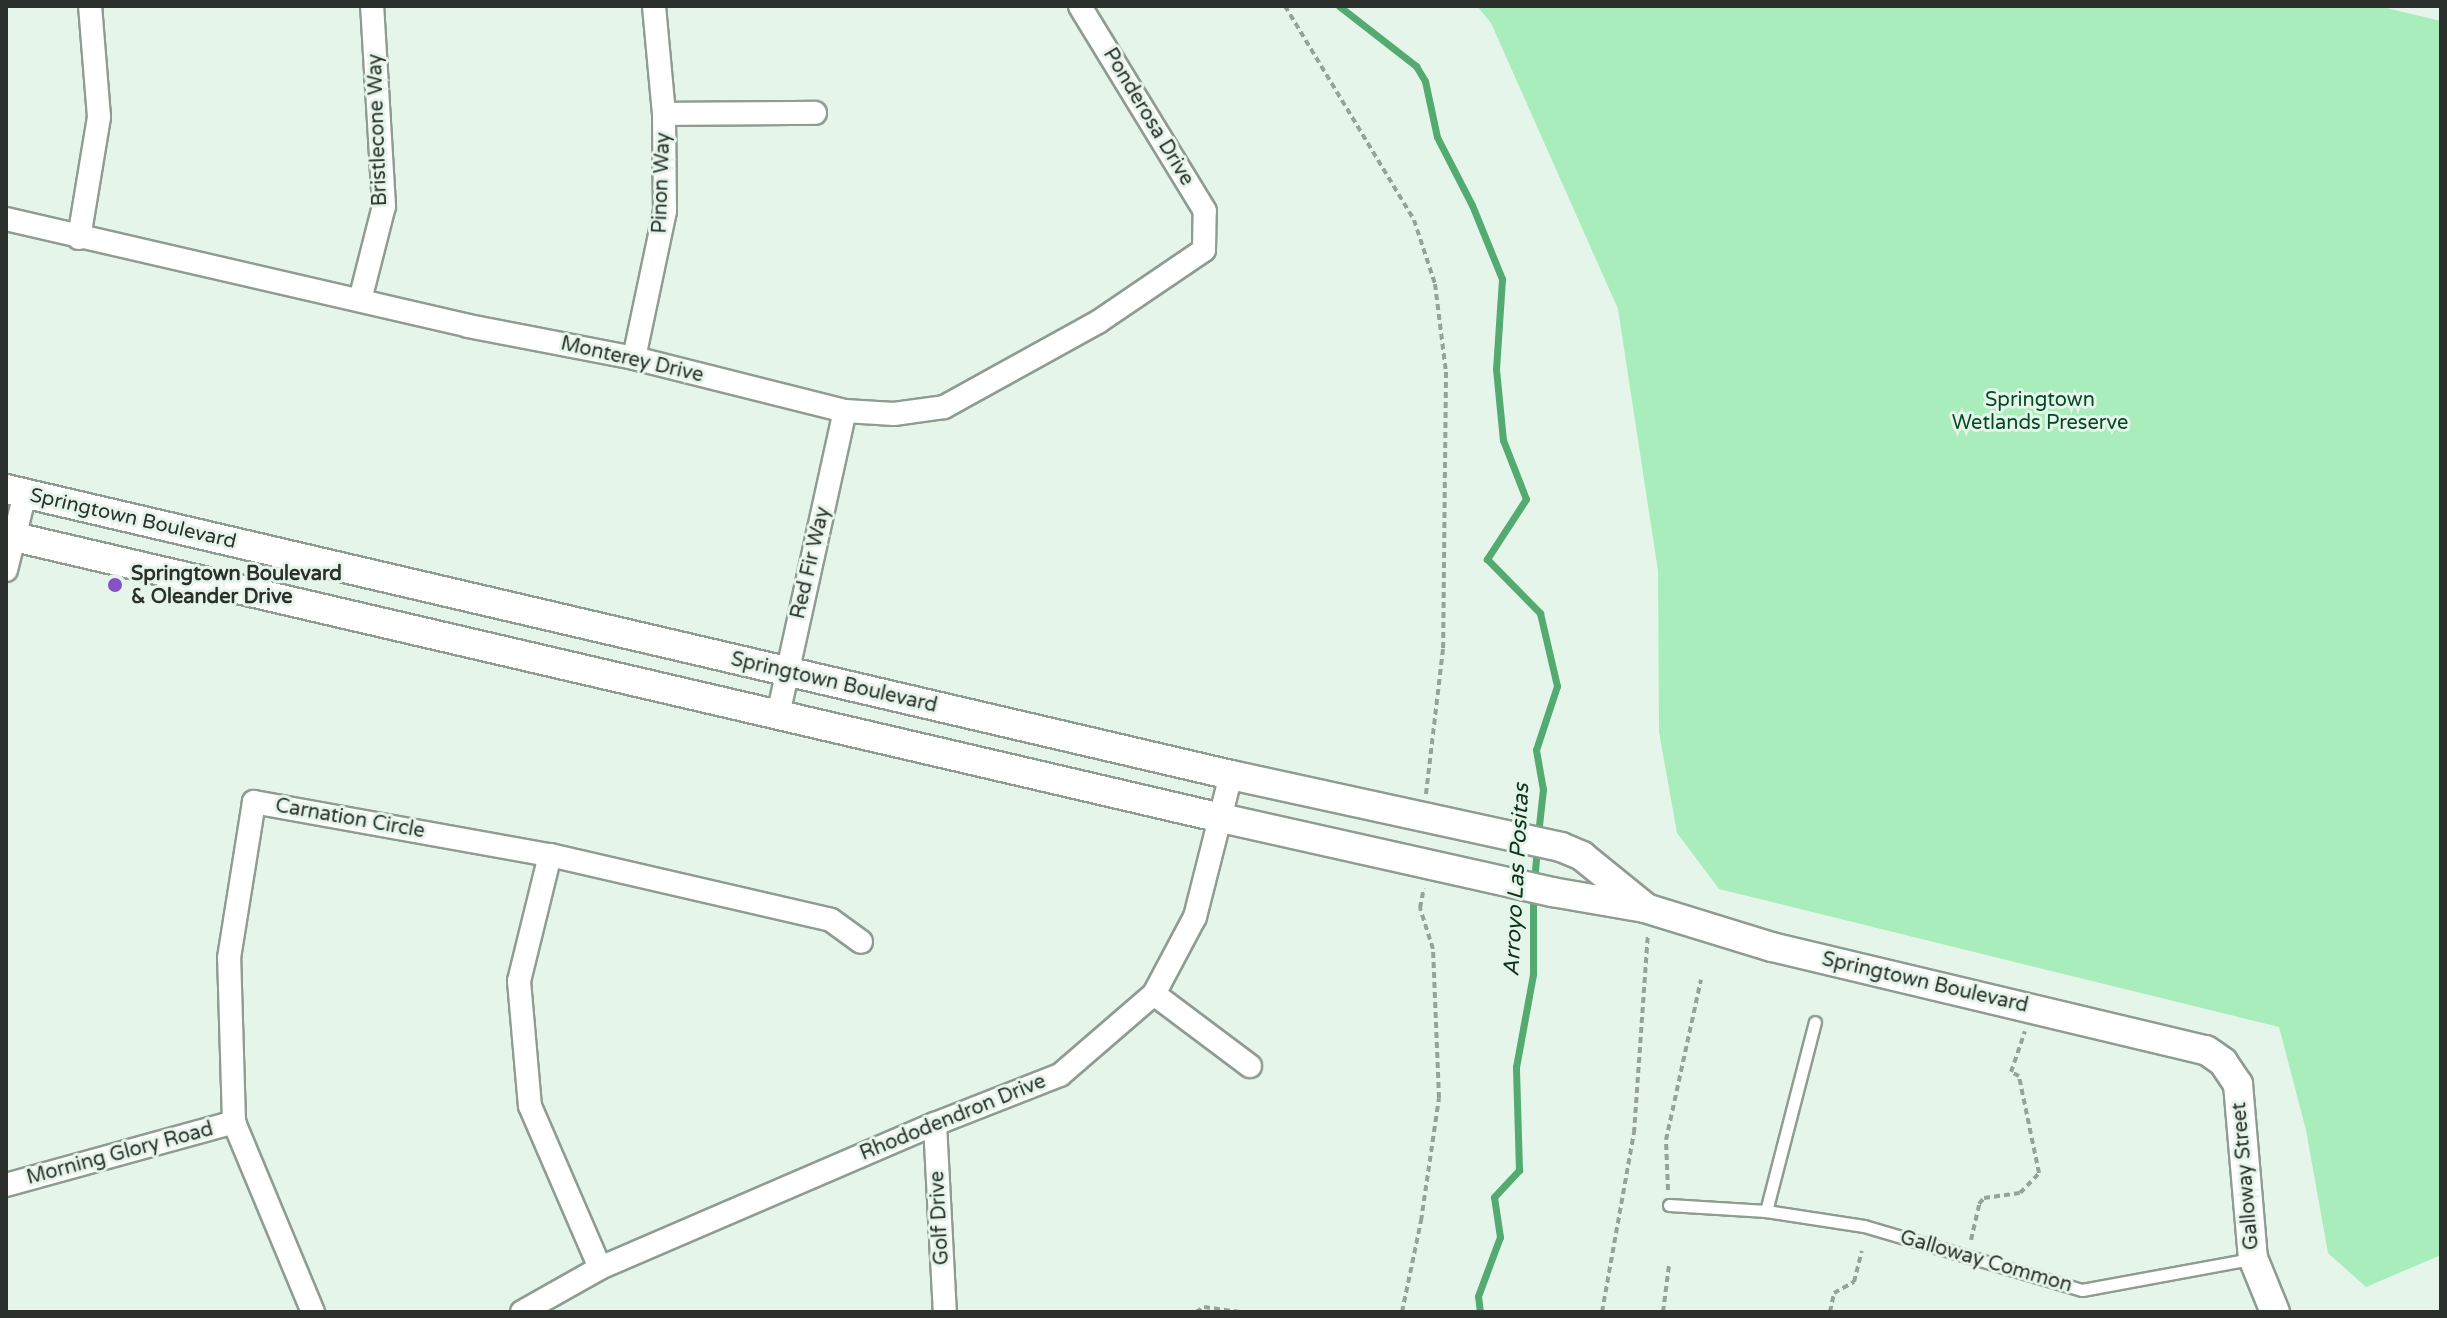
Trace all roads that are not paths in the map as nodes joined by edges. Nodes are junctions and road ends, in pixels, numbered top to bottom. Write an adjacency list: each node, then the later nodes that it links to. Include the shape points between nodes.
1 (90, 6): 9 (street, via 99,117)
2 (372, 6): 10 (street, Bristlecone Way, via 384,206)
3 (654, 6): 6 (street, Pinon Way)
4 (1080, 6): 8 (street, Ponderosa Drive, via 1205,211)
5 (815, 113): 6 (street)
6 (664, 114): 11 (street, Pinon Way, via 665,211)
7 (6, 219): 9 (street, Monterey Drive)
8 (1207, 231): 12 (street, Monterey Drive, via 1204,250 1188,263 1098,322 944,407 894,414)
9 (79, 238): 10 (street, Monterey Drive)
10 (360, 300): 11 (street, Monterey Drive)
11 (634, 358): 12 (street, Monterey Drive)
12 (845, 411): 16 (street, Red Fir Way)
13 (15, 491): 14 (street); 16 (street, Springtown Boulevard)
14 (10, 536): 15 (street); 17 (street, Springtown Boulevard)
15 (6, 570)
16 (788, 672): 17 (street, Red Fir Way); 18 (street, Springtown Boulevard)
17 (778, 715): 19 (street, Springtown Boulevard)
18 (1231, 775): 19 (street, Rhododendron Drive); 21 (street, Springtown Boulevard, via 1561,847 1582,856)
19 (1221, 818): 21 (street, Springtown Boulevard); 23 (street, Rhododendron Drive, via 1195,917)
20 (550, 855): 22 (street, Carnation Circle, via 831,920); 27 (street, Carnation Circle, via 254,802 229,958); 33 (street, via 519,981 530,1106)
21 (1645, 908): 25 (street, Springtown Boulevard, via 1772,947)
22 (861, 942)
23 (1154, 994): 26 (street); 28 (street, Rhododendron Drive, via 1060,1075)
24 (1815, 1022): 31 (lane)
25 (2206, 1050): 32 (street, Galloway Street, via 2223,1062 2238,1084)
26 (1250, 1066)
27 (234, 1122): 29 (street, Morning Glory Road); 34 (street, Carnation Circle)
28 (935, 1124): 33 (street, Rhododendron Drive); 36 (street, Golf Drive)
29 (6, 1185)
30 (1669, 1205): 31 (lane, Galloway Common)
31 (1766, 1211): 32 (lane, Galloway Common, via 1864,1226 2082,1290)
32 (2253, 1258): 37 (street, Galloway Street)
33 (600, 1268): 35 (street, Rhododendron Drive)
34 (313, 1312)
35 (522, 1312)
36 (945, 1312)
37 (2275, 1312)

